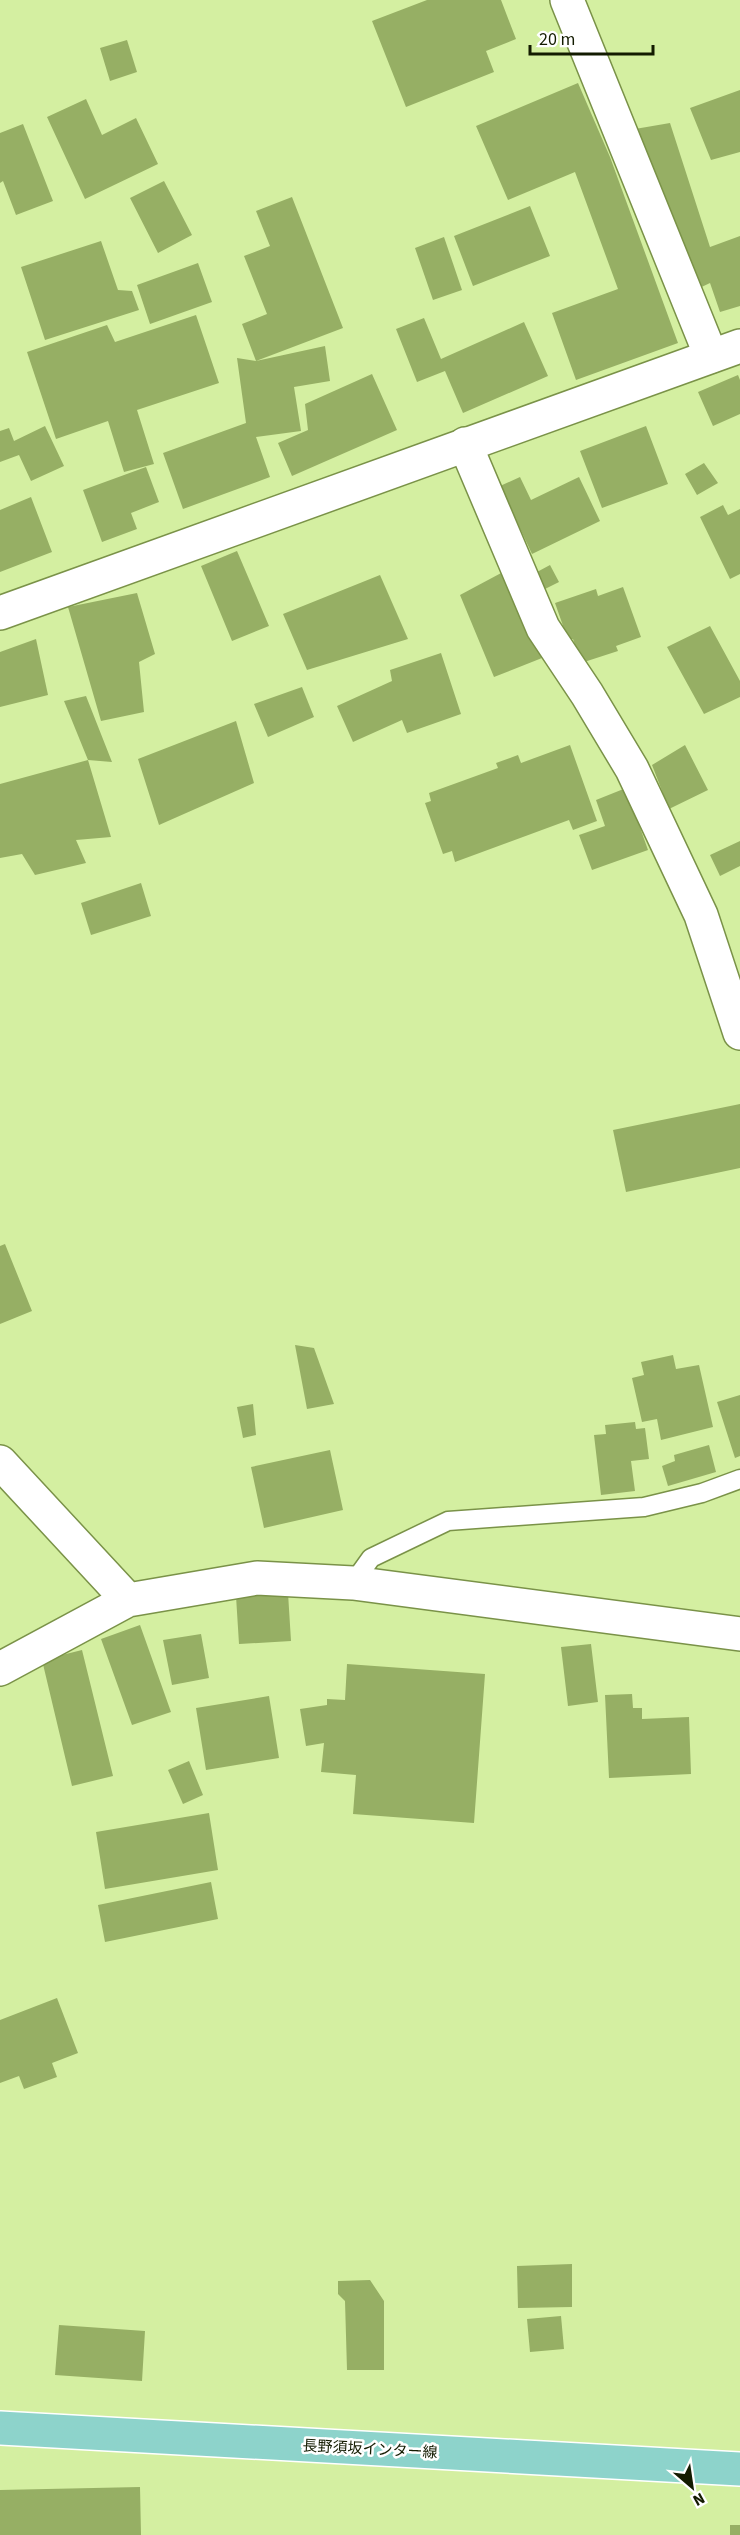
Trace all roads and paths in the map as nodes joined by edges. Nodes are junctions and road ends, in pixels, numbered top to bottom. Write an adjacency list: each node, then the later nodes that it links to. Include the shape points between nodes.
1 (567, 0): 2 (street)
2 (725, 351): 3 (street)
3 (465, 444): 4 (street); 5 (street, via 543,628 632,769 701,915)
4 (0, 613)
5 (740, 1033)
6 (0, 1462): 9 (street)
7 (740, 1479): 8 (lane, via 644,1507 448,1521 371,1558)
8 (353, 1583): 9 (street, via 258,1578); 10 (street)
9 (128, 1600): 11 (street)
10 (740, 1634)
11 (0, 1669)
12 (0, 2428): 13 (main road, 長野須坂インター線)
13 (740, 2469)

